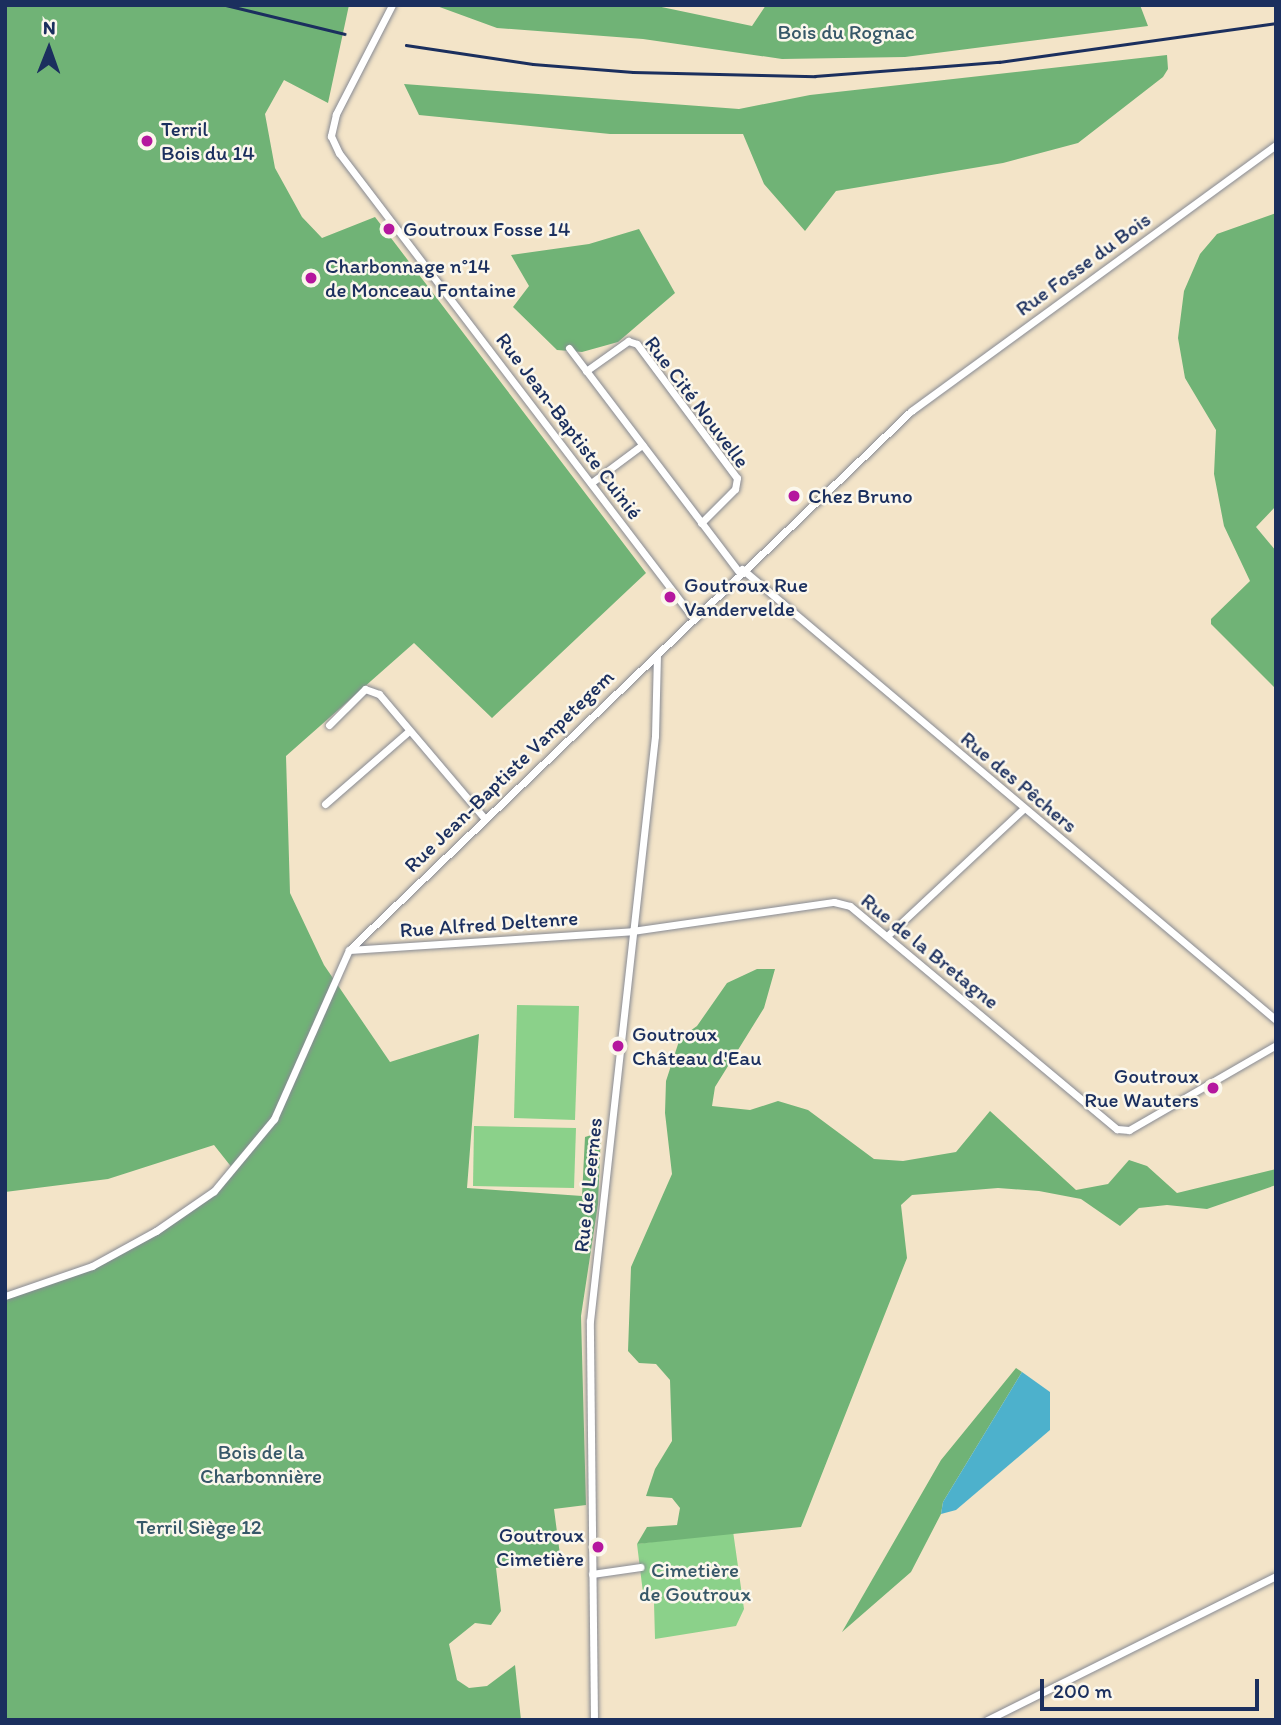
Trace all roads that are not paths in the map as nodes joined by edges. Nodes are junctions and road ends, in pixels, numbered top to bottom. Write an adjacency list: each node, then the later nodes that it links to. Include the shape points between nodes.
1 (392, 5): 6 (street, Rue Jean-Baptiste Cuinié, via 336,114 331,136 339,153)
2 (1276, 145): 8 (street, Rue Fosse du Bois, via 911,411)
3 (569, 348): 4 (street)
4 (586, 371): 5 (street); 7 (street, Rue Cité Nouvelle, via 628,341 637,344 737,478 734,489)
5 (642, 445): 6 (street); 7 (street)
6 (591, 483): 9 (street, Rue Jean-Baptiste Cuinié)
7 (701, 523): 8 (street)
8 (741, 570): 9 (street, Rue Jean-Baptiste Vanpetegem); 14 (street, Rue des Pêchers)
9 (695, 619): 10 (street, Rue Jean-Baptiste Vanpetegem)
10 (657, 655): 15 (street, Rue Jean-Baptiste Vanpetegem); 16 (street, Rue de Leernes, via 655,736)
11 (329, 725): 12 (street, via 365,689 379,694)
12 (409, 731): 13 (street); 15 (street)
13 (325, 804)
14 (1023, 808): 17 (street); 19 (street, Rue des Pêchers)
15 (485, 820): 18 (street, Rue Jean-Baptiste Vanpetegem)
16 (632, 931): 17 (street, Rue de la Bretagne, via 834,902 850,906); 18 (street, Rue Alfred Deltenre); 23 (street, Rue de Leernes, via 590,1321)
17 (887, 936): 20 (street, Rue de la Bretagne, via 1117,1129 1129,1130)
18 (349, 950): 21 (street, via 274,1119 214,1191 156,1231 92,1266)
19 (1276, 1020)
20 (1276, 1045)
21 (5, 1296)
22 (640, 1567): 23 (street)
23 (592, 1574): 25 (street, Rue de Leernes)
24 (1276, 1576): 26 (street)
25 (594, 1720)
26 (986, 1720)

